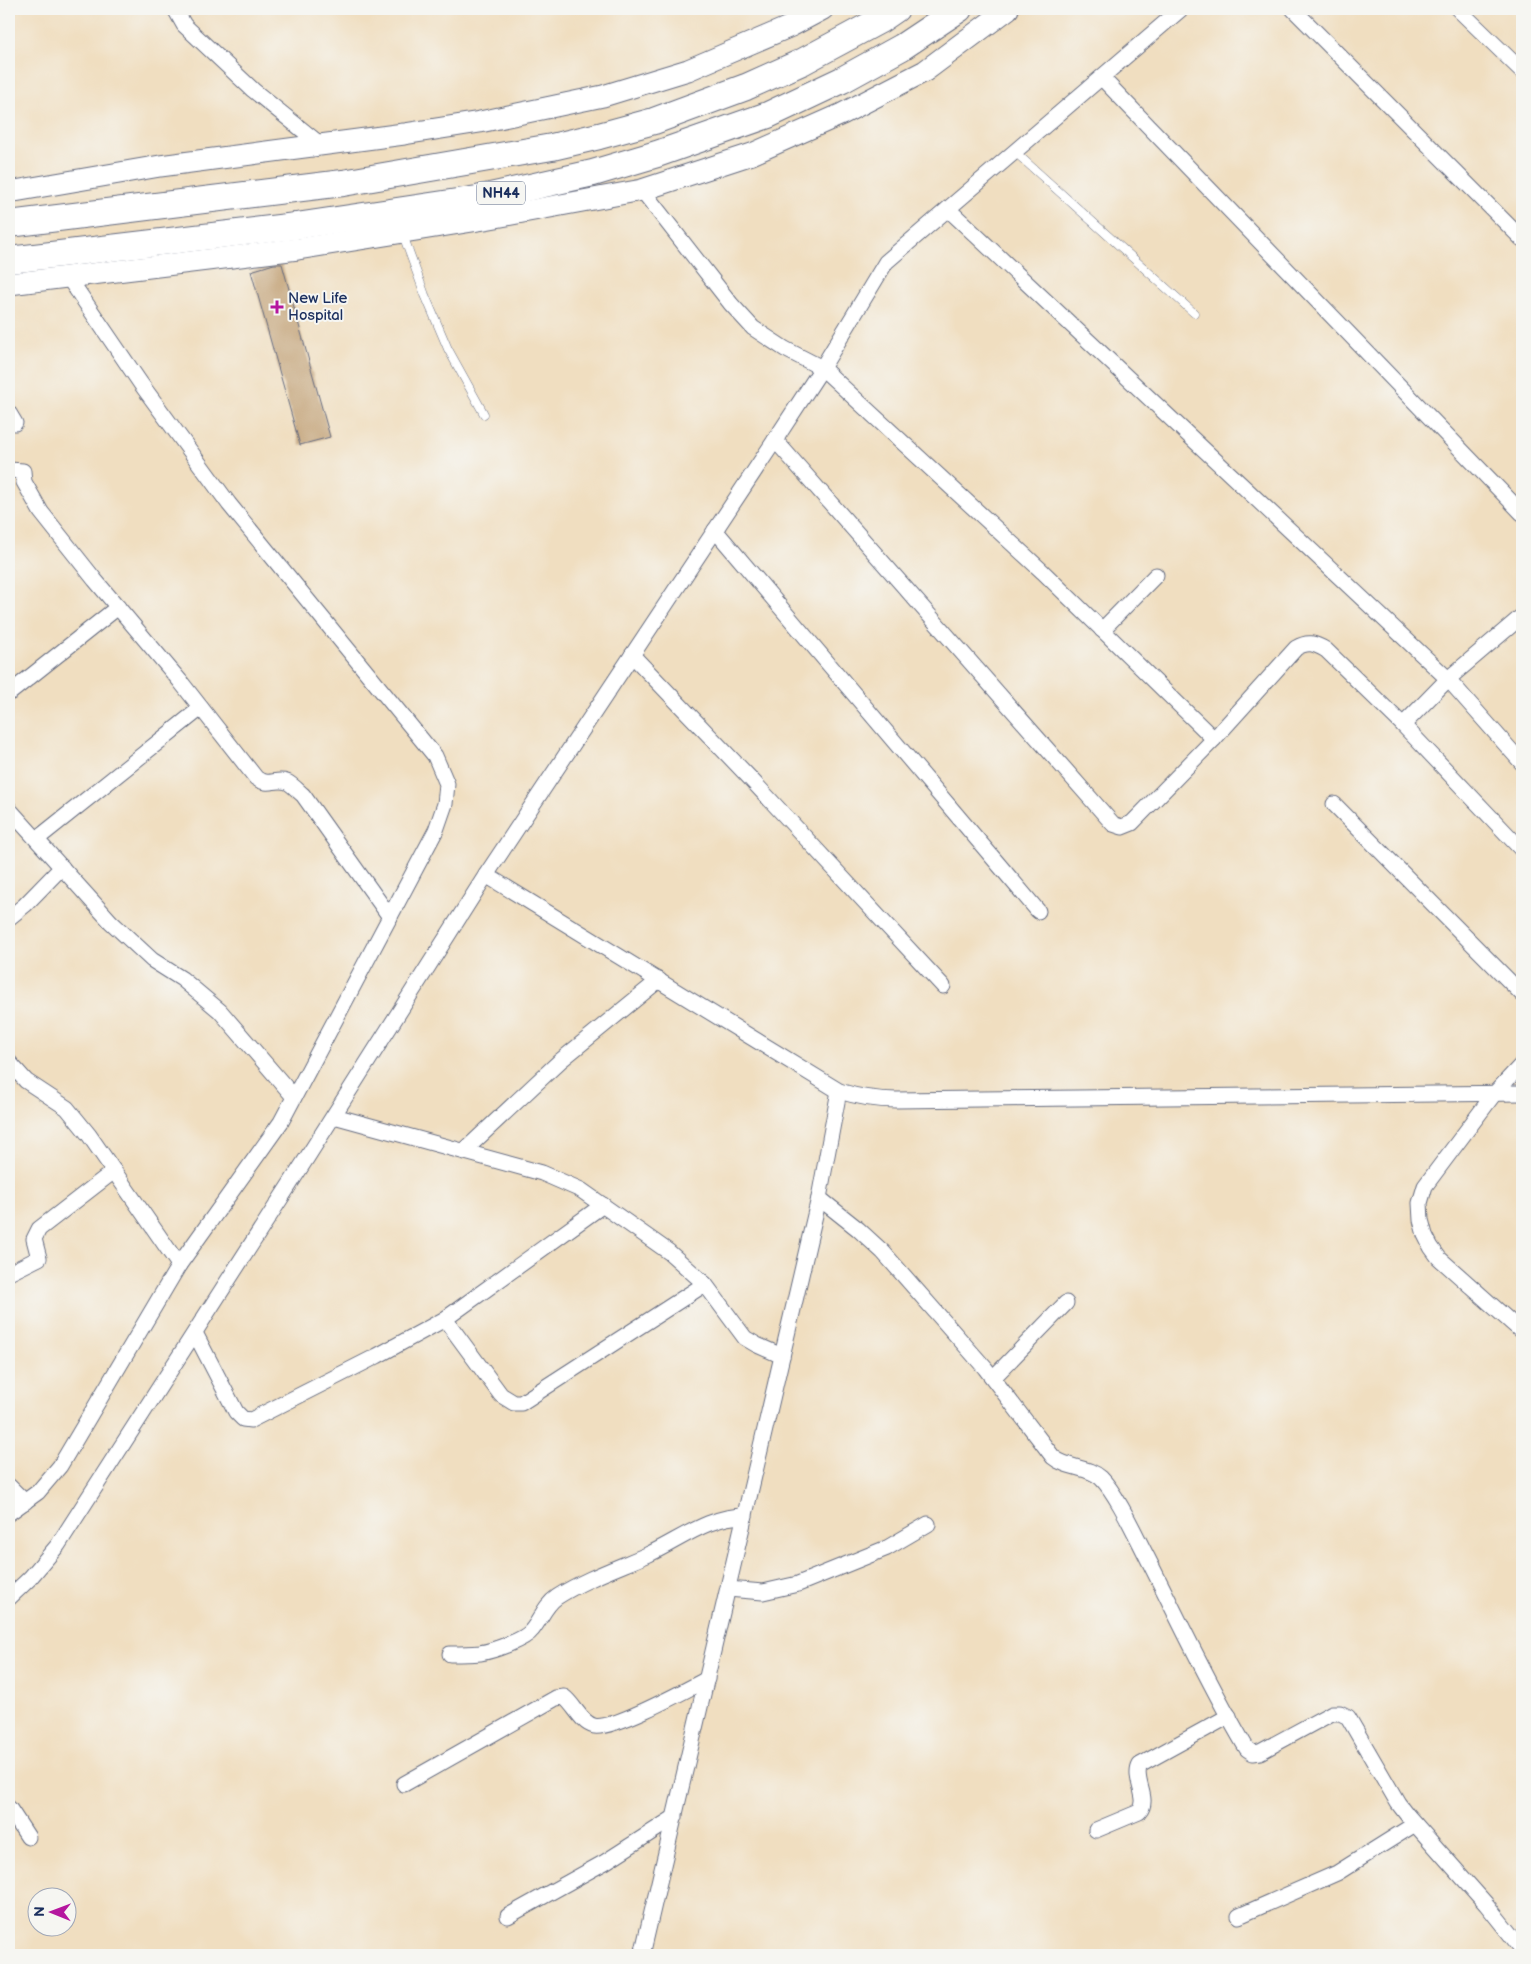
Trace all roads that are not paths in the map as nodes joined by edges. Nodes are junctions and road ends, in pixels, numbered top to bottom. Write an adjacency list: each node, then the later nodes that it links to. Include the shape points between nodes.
1 (176, 9): 11 (street, via 184,25 253,90)
2 (823, 9): 11 (street, via 688,70 603,96 470,123)
3 (896, 9): 16 (highway, NH44, via 802,62 746,87 654,121 571,143 342,183)
4 (959, 9): 19 (highway, NH44, via 902,47 768,115 593,173 477,199 306,224)
5 (1008, 9): 13 (street, via 925,71 842,114 752,154)
6 (1181, 9): 10 (street)
7 (1293, 9): 18 (street)
8 (1458, 9): 9 (street)
9 (1522, 71)
10 (1102, 78): 12 (street); 27 (street)
11 (321, 145): 14 (street, via 160,166)
12 (1015, 152): 15 (street); 22 (lane)
13 (642, 190): 17 (street); 23 (street, via 731,304 754,328)
14 (9, 192)
15 (948, 209): 23 (street, via 886,262); 34 (street)
16 (9, 224)
17 (402, 233): 20 (street); 24 (lane, via 448,349)
18 (1522, 239)
19 (9, 260)
20 (68, 277): 21 (street); 47 (street, via 140,384 229,504 435,756 447,784 445,804 436,830)
21 (9, 284)
22 (1194, 313)
23 (816, 366): 25 (street); 32 (street, via 1043,572)
24 (484, 414)
25 (775, 440): 28 (street); 38 (street, via 1113,824 1122,827 1132,822)
26 (9, 470): 30 (street, via 23,471 24,482 41,512)
27 (1522, 512)
28 (716, 530): 33 (street); 46 (street)
29 (1156, 575): 32 (street)
30 (118, 607): 35 (street); 36 (street)
31 (1522, 616): 34 (street)
32 (1102, 630): 38 (street)
33 (632, 655): 45 (street); 50 (street)
34 (1448, 679): 37 (street); 39 (street)
35 (11, 692)
36 (201, 708): 42 (street); 47 (street, via 256,778 267,783 285,782 303,796)
37 (1403, 725): 38 (street, via 1326,650 1305,642); 43 (street)
38 (1214, 739)
39 (1522, 763)
40 (1334, 804): 51 (street)
41 (9, 809): 42 (street)
42 (37, 839): 44 (street)
43 (1522, 850)
44 (62, 867): 48 (street); 57 (street, via 111,922 152,960 182,979 220,1011)
45 (486, 875): 49 (street); 58 (street)
46 (1038, 911)
47 (390, 917): 57 (street)
48 (9, 918)
49 (658, 980): 54 (street); 59 (street, via 560,1061)
50 (943, 986)
51 (1522, 994)
52 (9, 1062): 60 (street, via 32,1086 67,1108)
53 (1522, 1064): 56 (street)
54 (839, 1091): 56 (street, via 876,1100); 61 (street)
55 (1522, 1093): 56 (street)
56 (1494, 1094): 68 (street, via 1425,1186 1420,1220 1439,1258)
57 (294, 1097): 63 (street, via 281,1122)
58 (334, 1116): 59 (street); 69 (street)
59 (464, 1151): 62 (street, via 542,1172 581,1190)
60 (114, 1171): 63 (street); 64 (street, via 39,1229 34,1239 38,1258)
61 (819, 1198): 70 (street); 71 (street, via 883,1252)
62 (603, 1205): 65 (street, via 669,1252); 67 (street)
63 (179, 1264): 73 (street, via 60,1466)
64 (9, 1273)
65 (705, 1284): 67 (street, via 521,1403 514,1403 501,1395); 70 (street, via 745,1338)
66 (1066, 1303): 71 (street)
67 (445, 1319): 69 (street, via 251,1420 243,1419 236,1412)
68 (1522, 1332)
69 (194, 1333): 78 (street, via 58,1545)
70 (782, 1356): 75 (street)
71 (993, 1378): 81 (street, via 1058,1462 1092,1472 1108,1488)
72 (9, 1486): 73 (street)
73 (25, 1502): 74 (street)
74 (9, 1513)
75 (745, 1516): 77 (street); 79 (street, via 704,1524 649,1554 576,1586 555,1598 531,1632 521,1638 482,1653)
76 (928, 1524): 77 (street, via 887,1548 798,1584 763,1592)
77 (728, 1589): 80 (street)
78 (9, 1598)
79 (450, 1654)
80 (707, 1679): 82 (street, via 603,1726 587,1723 569,1700 556,1698); 84 (street)
81 (1229, 1716): 85 (street, via 1247,1749 1253,1753 1332,1712 1348,1717 1398,1803); 86 (street, via 1140,1765 1142,1808)
82 (404, 1784)
83 (9, 1808): 87 (street)
84 (675, 1817): 88 (street, via 605,1862); 91 (street)
85 (1415, 1824): 89 (street, via 1337,1873); 90 (street)
86 (1096, 1830)
87 (28, 1837)
88 (508, 1916)
89 (1239, 1916)
90 (1522, 1949)
91 (642, 1955)

